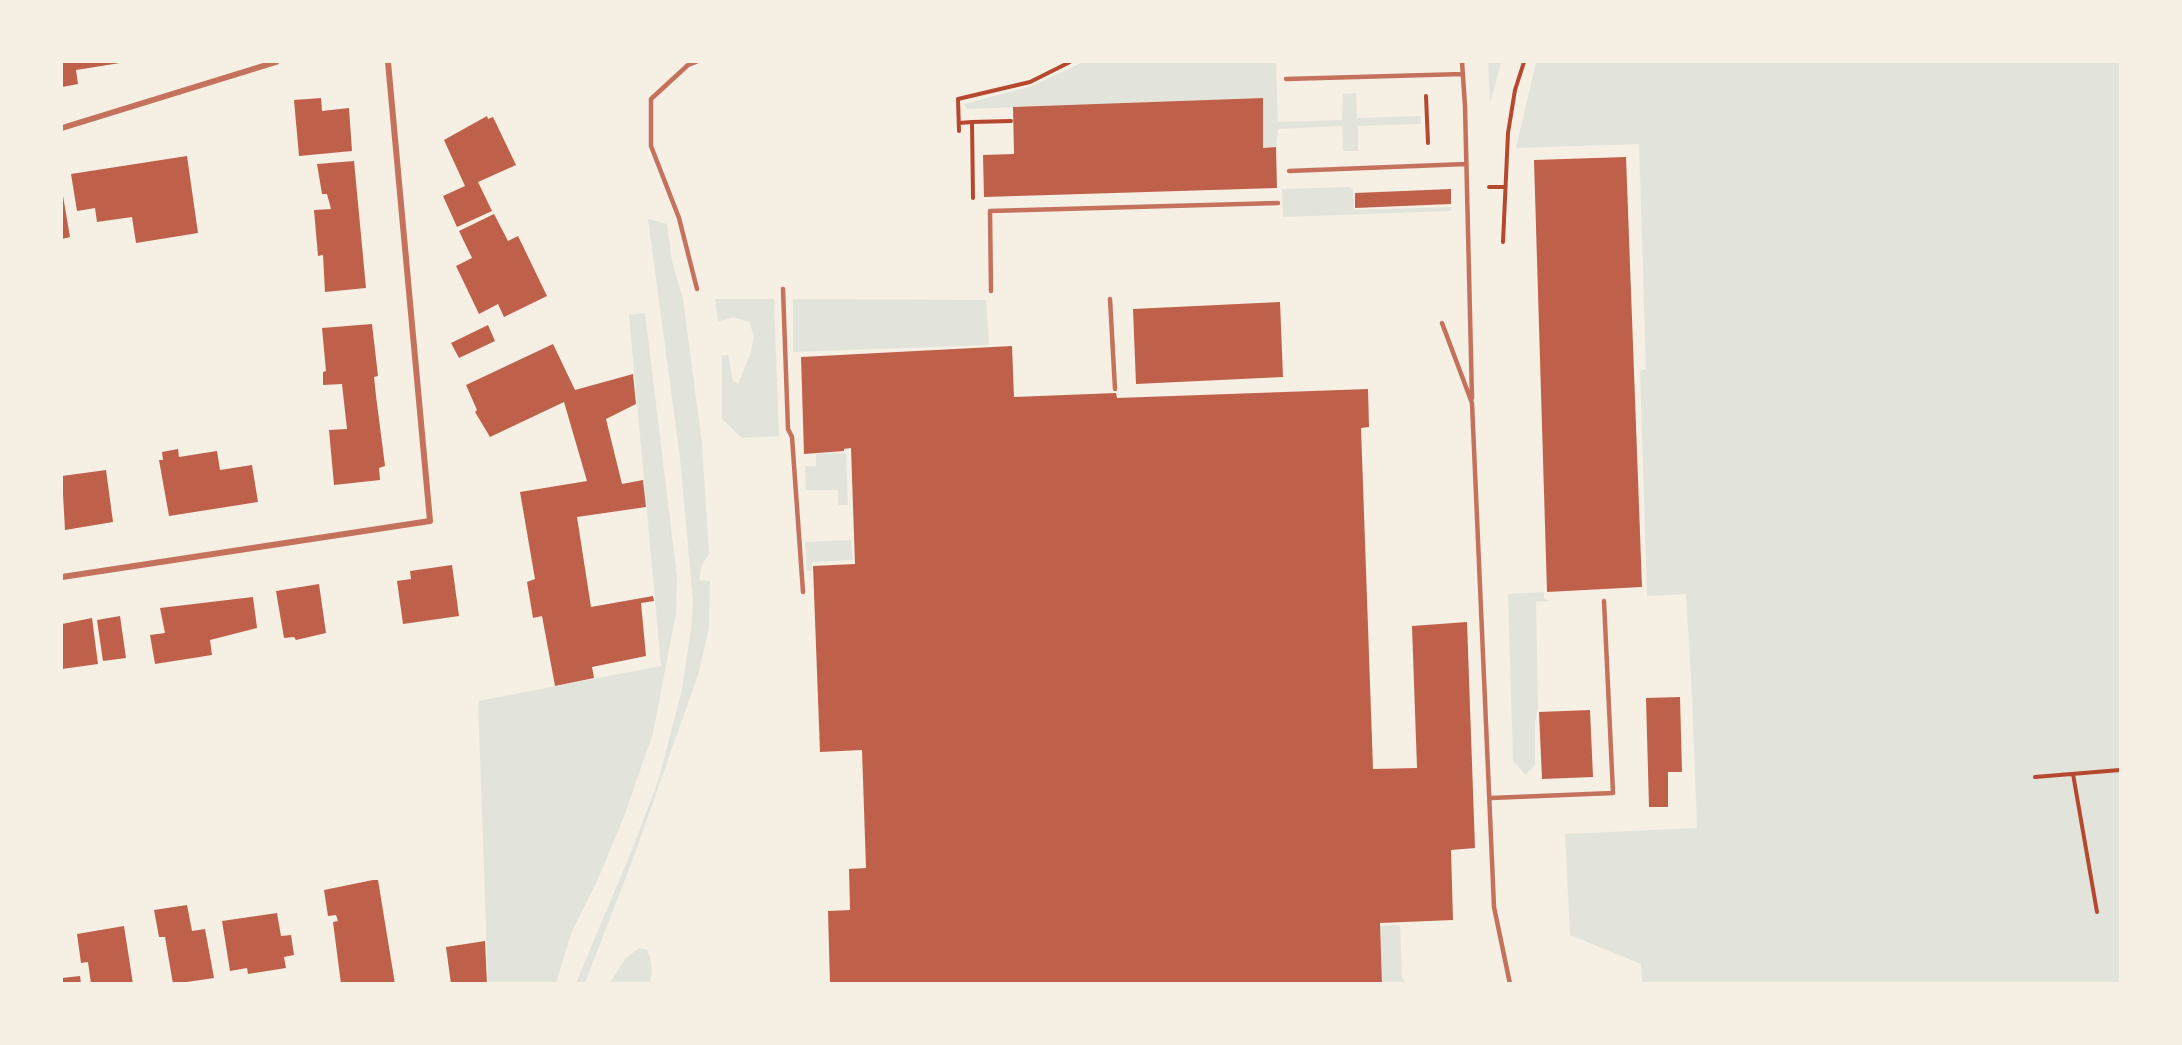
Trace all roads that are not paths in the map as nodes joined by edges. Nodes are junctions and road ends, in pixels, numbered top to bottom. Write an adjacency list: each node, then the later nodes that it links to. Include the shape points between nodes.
1 (276, 62): 7 (street)
2 (388, 62): 18 (street, via 430,521)
3 (696, 62): 11 (lane, via 651,99 651,146 679,218)
4 (1462, 62): 5 (lane)
5 (1463, 74): 6 (lane); 8 (lane)
6 (1286, 80)
7 (62, 128)
8 (1466, 164): 9 (lane); 17 (lane)
9 (1289, 171)
10 (1278, 203): 13 (lane, via 990,211)
11 (697, 289)
12 (783, 289): 19 (lane, via 788,429 792,437)
13 (991, 291)
14 (1110, 299): 16 (lane)
15 (1442, 323): 17 (lane)
16 (1115, 389)
17 (1472, 404): 21 (lane)
18 (62, 577)
19 (803, 592)
20 (1604, 601): 21 (lane, via 1612,793)
21 (1491, 798): 22 (lane, via 1494,907)
22 (1510, 984)

